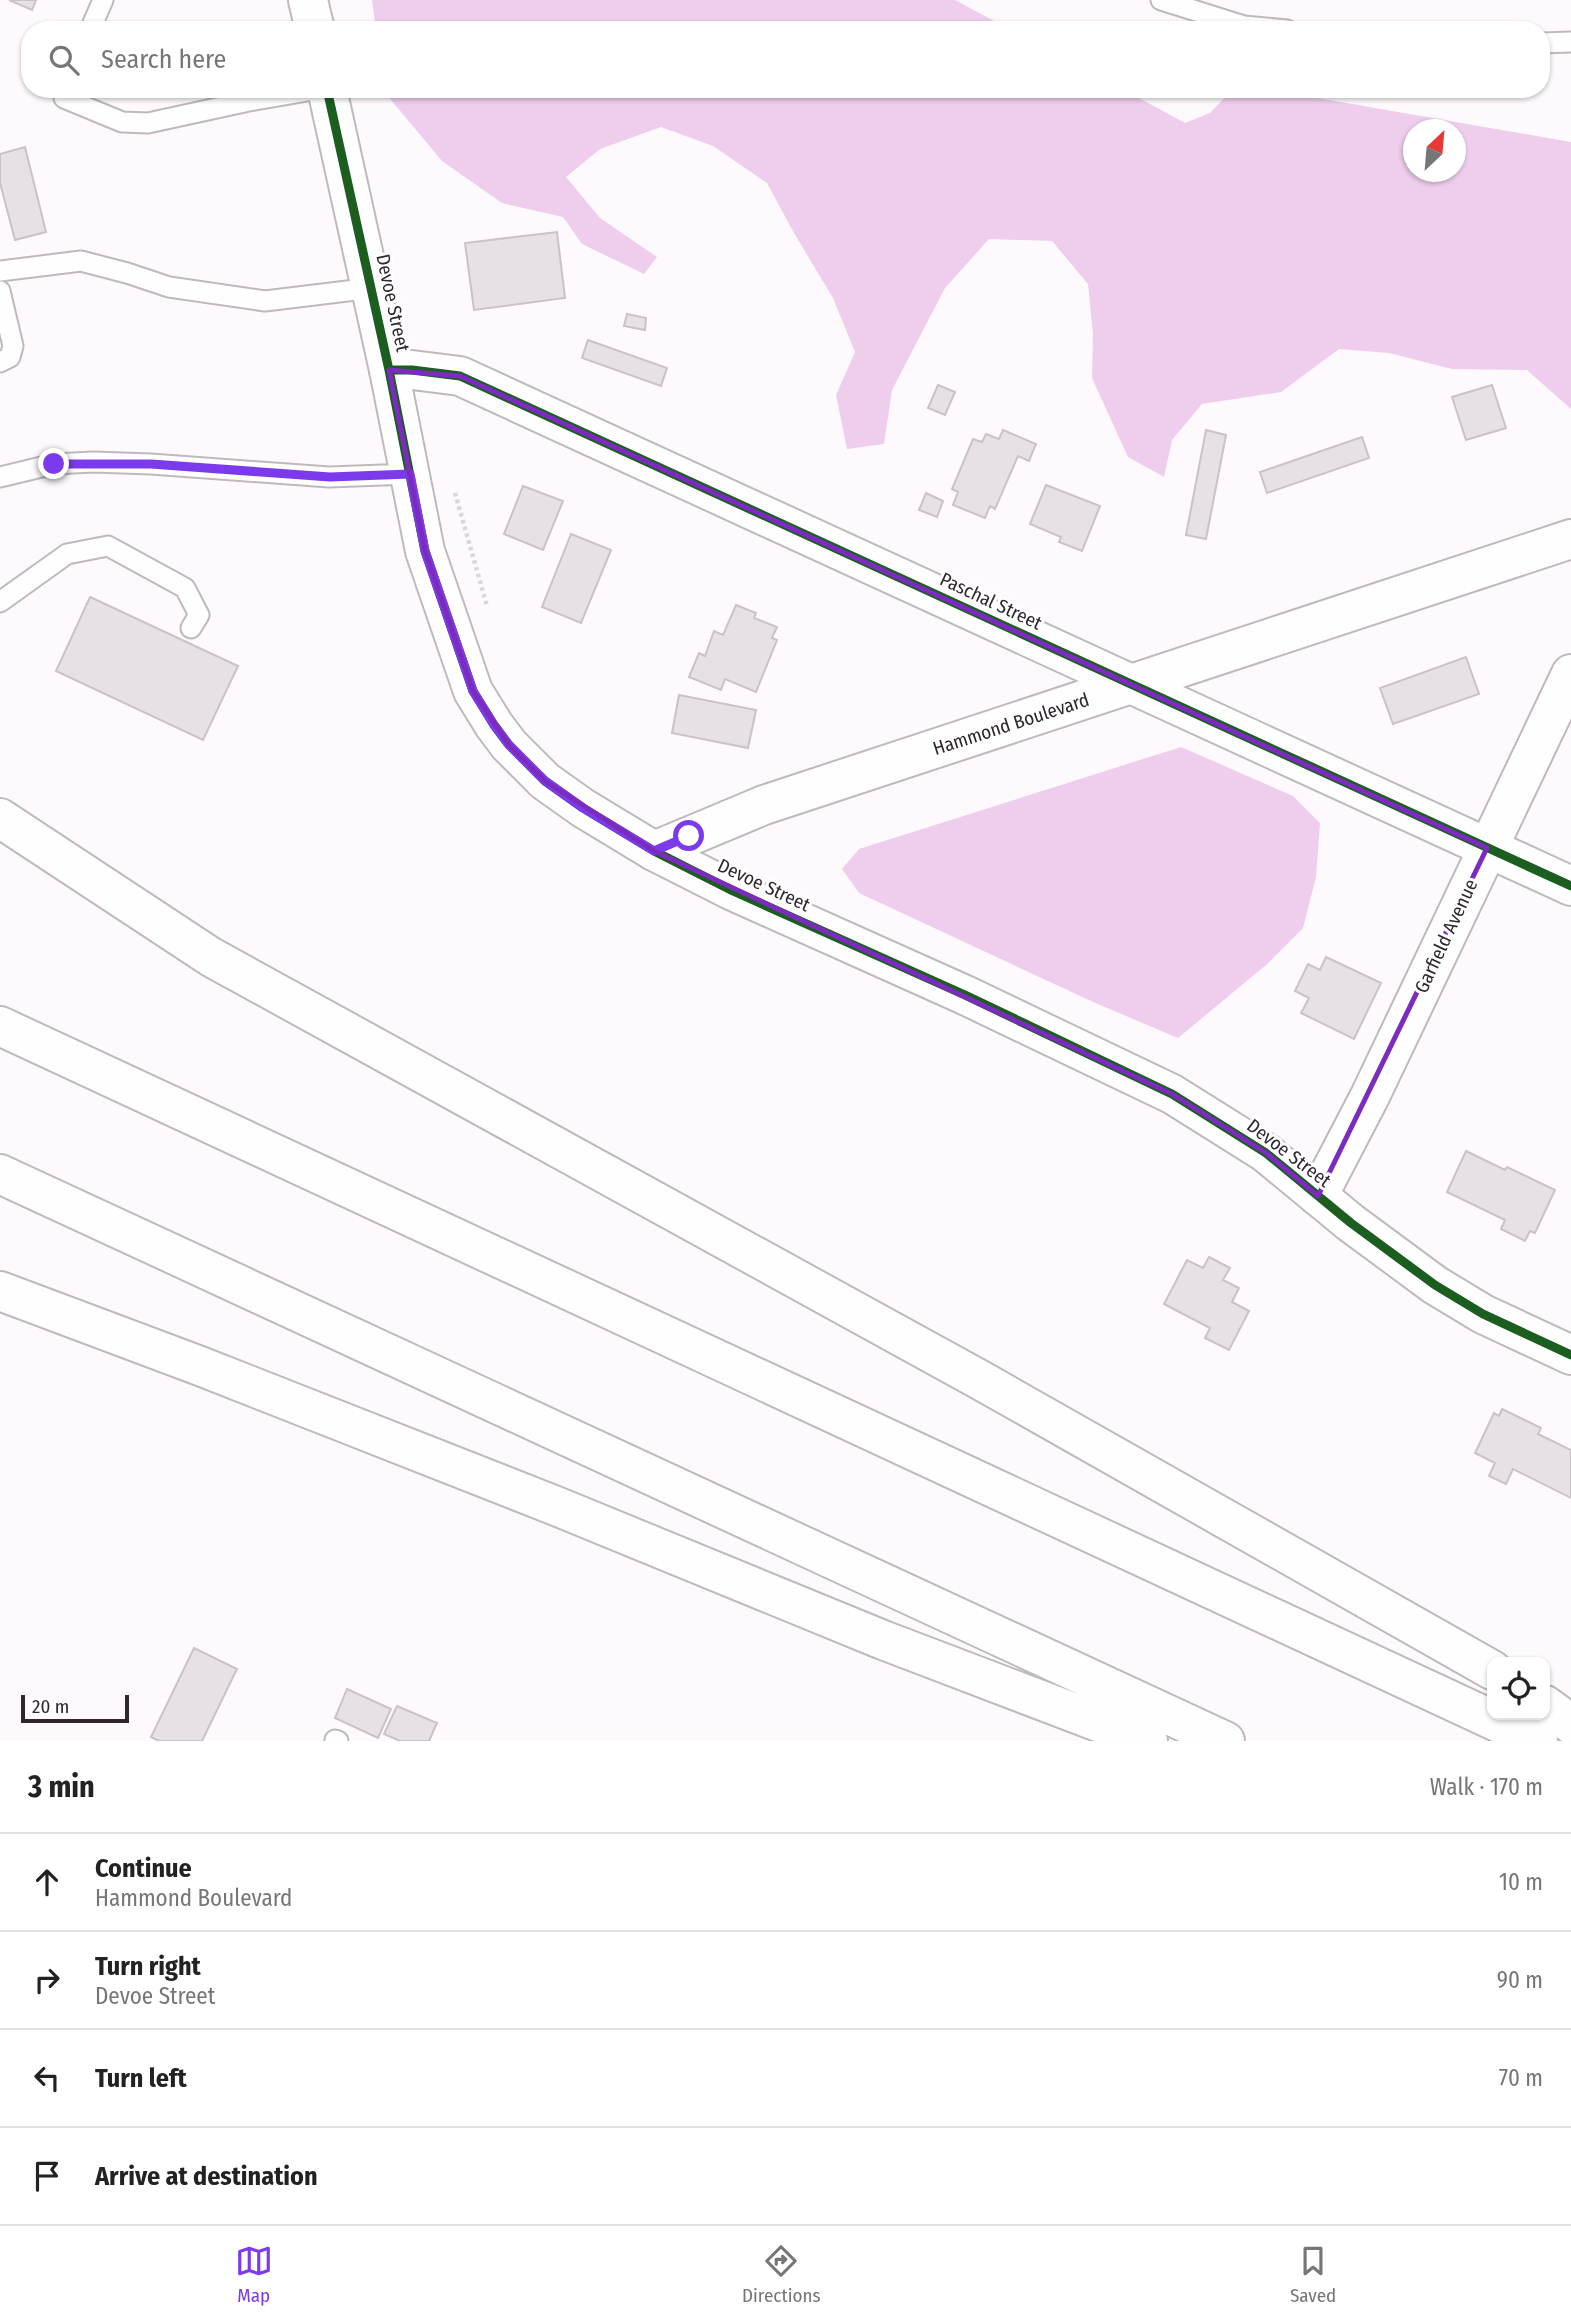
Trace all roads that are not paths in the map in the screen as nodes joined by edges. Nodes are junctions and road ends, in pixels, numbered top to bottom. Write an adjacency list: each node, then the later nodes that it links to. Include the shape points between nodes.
1 (103, 0): 4 (lane)
2 (308, 0): 5 (main road)
3 (1161, 0): 6 (lane)
4 (94, 21)
5 (312, 21)
6 (1228, 21)
7 (1571, 41): 8 (lane)
8 (1550, 42)
9 (64, 98): 10 (lane, via 122,122 148,123)
10 (266, 98)
11 (329, 98): 13 (main road, Devoe Street)
12 (0, 271): 13 (lane, via 81,261 169,287 265,301)
13 (372, 288): 16 (main road, Devoe Street)
14 (0, 291): 15 (lane, via 13,346 10,357)
15 (0, 362)
16 (390, 370): 17 (main road, Devoe Street); 23 (main road, Paschal Street, via 460,376)
17 (410, 474): 18 (lane, via 330,477 93,462 54,464); 26 (main road, Devoe Street, via 425,551 473,691 494,725 545,781)
18 (0, 477)
19 (1571, 539): 23 (main road, Hammond Boulevard)
20 (0, 602): 21 (lane, via 67,554 108,546 185,588 199,615)
21 (191, 628)
22 (1571, 674): 25 (main road, Garfield Avenue)
23 (1131, 684): 25 (main road, Paschal Street); 26 (main road, Hammond Boulevard, via 764,805)
24 (0, 818): 33 (main road, via 211,957 982,1381)
25 (1487, 848): 27 (main road, Paschal Street); 30 (main road, Garfield Avenue)
26 (654, 851): 30 (main road, Devoe Street, via 1172,1094 1266,1153)
27 (1571, 887)
28 (0, 1026): 38 (main road)
29 (0, 1174): 37 (main road)
30 (1318, 1196): 32 (main road, Devoe Street, via 1434,1285 1483,1314)
31 (0, 1292): 36 (main road, via 225,1376 883,1640)
32 (1571, 1355)
33 (1487, 1667)
34 (1550, 1709): 35 (main road)
35 (1571, 1724)
36 (1148, 1741)
37 (1225, 1741)
38 (1538, 1741)

